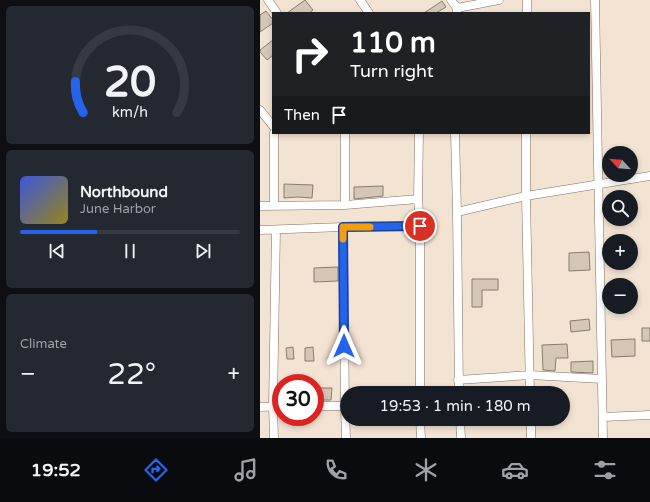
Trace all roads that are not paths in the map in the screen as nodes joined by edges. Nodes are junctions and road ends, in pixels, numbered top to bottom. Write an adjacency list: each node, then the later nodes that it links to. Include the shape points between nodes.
1 (268, 0): 8 (street)
2 (360, 0): 9 (street)
3 (451, 0): 7 (street)
4 (499, 0): 7 (street)
5 (527, 0): 10 (street)
6 (595, 0): 19 (street)
7 (456, 11)
8 (276, 12)
9 (368, 12)
10 (527, 12)
11 (260, 110): 12 (street)
12 (272, 125)
13 (274, 134): 24 (street)
14 (345, 134): 22 (street)
15 (419, 134): 21 (street)
16 (455, 134): 25 (street)
17 (526, 134): 20 (street)
18 (650, 176): 19 (street)
19 (598, 185): 20 (street); 32 (street)
20 (526, 196): 25 (street); 31 (street)
21 (418, 199): 22 (street); 26 (street)
22 (345, 205): 24 (street)
23 (260, 206): 24 (street)
24 (274, 206)
25 (458, 212): 33 (street)
26 (420, 226): 27 (street); 35 (street)
27 (343, 227): 29 (street); 34 (street)
28 (260, 230): 29 (street)
29 (276, 230): 30 (street)
30 (277, 374)
31 (530, 375): 32 (street); 33 (street); 37 (street)
32 (602, 379): 43 (street)
33 (458, 380): 36 (street)
34 (346, 386)
35 (420, 386)
36 (458, 386)
37 (530, 386)
38 (260, 406): 39 (street)
39 (272, 406)
40 (324, 406): 41 (street)
41 (340, 406)
42 (650, 415): 43 (street)
43 (603, 417): 54 (street)
44 (275, 426): 49 (street)
45 (346, 426): 50 (street)
46 (420, 426): 51 (street)
47 (460, 426): 52 (street)
48 (531, 426): 53 (street)
49 (274, 438)
50 (346, 438)
51 (421, 438)
52 (461, 438)
53 (531, 438)
54 (603, 438)

